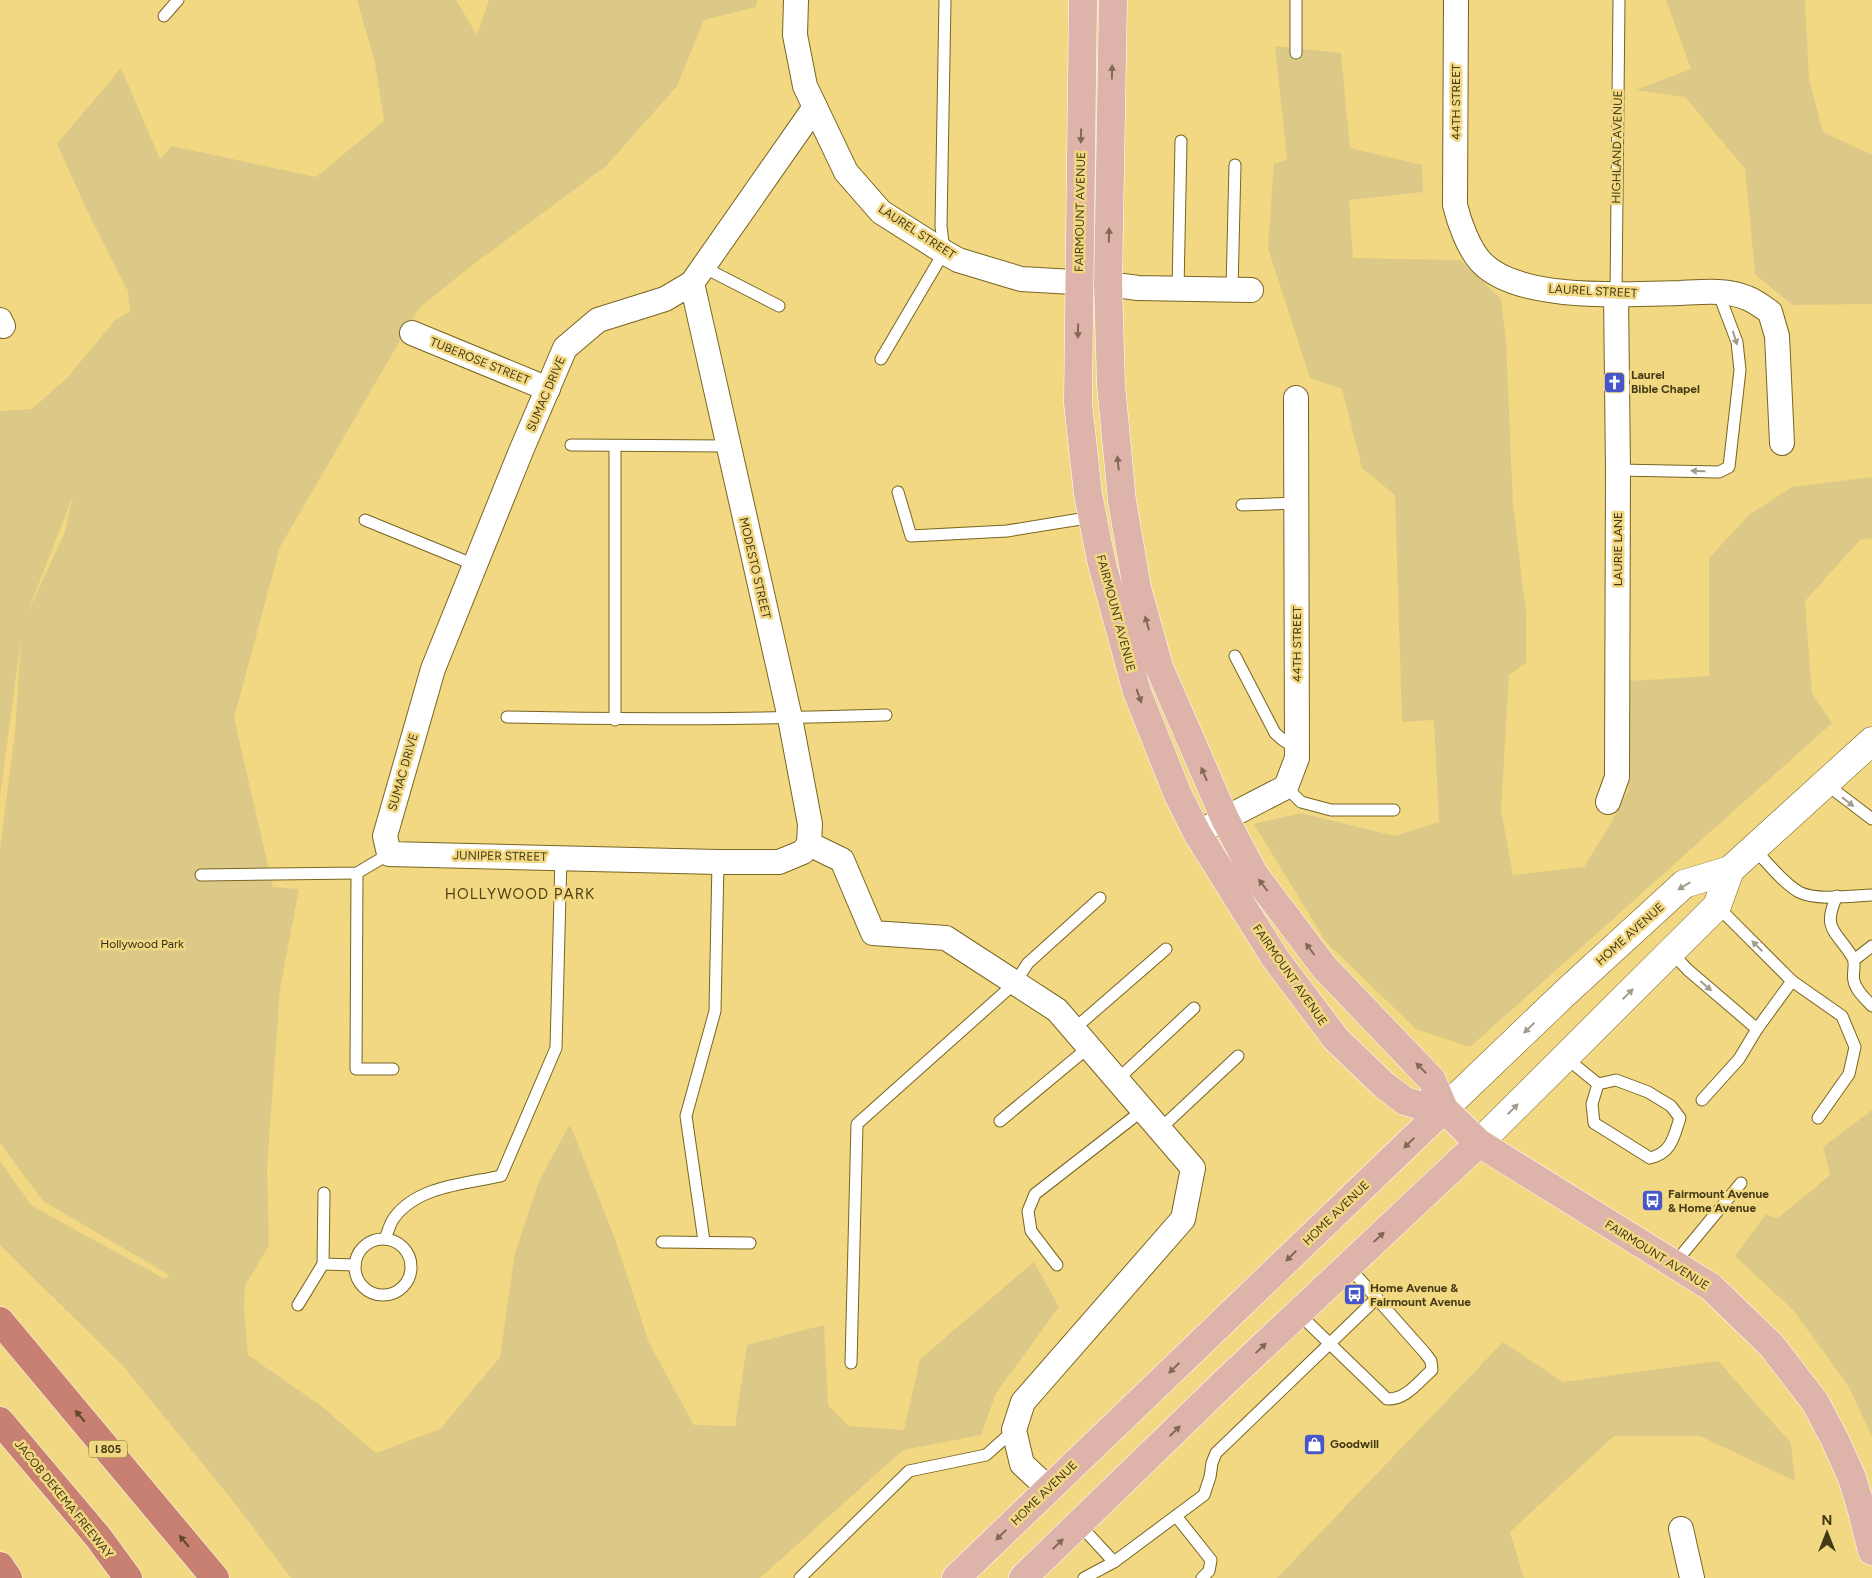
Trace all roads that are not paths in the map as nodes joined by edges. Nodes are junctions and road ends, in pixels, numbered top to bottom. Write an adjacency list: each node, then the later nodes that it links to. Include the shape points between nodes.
1 (178, 0): 9 (lane)
2 (796, 0): 11 (street, via 796,43 804,86)
3 (945, 0): 15 (lane, via 941,226)
4 (1083, 0): 17 (main road, FAIRMOUNT AVENUE, one-way to 17)
5 (1113, 0): 18 (main road, FAIRMOUNT AVENUE, one-way to 5)
6 (1296, 0): 10 (lane)
7 (1456, 0): 14 (street, 44TH STREET)
8 (1619, 0): 22 (lane, HIGHLAND AVENUE)
9 (164, 16)
10 (1296, 53)
11 (815, 107): 15 (street, LAUREL STREET, via 852,179 882,212); 16 (street, SUMAC DRIVE)
12 (1181, 141): 19 (lane)
13 (1235, 165): 20 (lane)
14 (1455, 205): 22 (street, LAUREL STREET, via 1460,224 1481,262 1502,278 1553,291)
15 (944, 252): 17 (street, LAUREL STREET, via 958,260 1021,279); 25 (lane)
16 (698, 275): 23 (lane); 26 (street, SUMAC DRIVE, via 665,299 598,320 565,348); 31 (street, MODESTO STREET)
17 (1079, 282): 18 (street, LAUREL STREET); 36 (main road, FAIRMOUNT AVENUE, one-way to 36, via 1078,403)
18 (1108, 284): 19 (street, LAUREL STREET); 50 (main road, FAIRMOUNT AVENUE, one-way to 18, via 1159,667 1137,588 1122,501 1110,385)
19 (1178, 289): 20 (street, LAUREL STREET)
20 (1242, 290)
21 (1718, 292): 22 (street, LAUREL STREET); 28 (street, LAUREL STREET, via 1747,297 1770,312 1777,336); 32 (lane, one-way to 32, via 1737,342 1740,370 1729,467 1719,472)
22 (1616, 294): 32 (street, LAURIE LANE)
23 (779, 306)
24 (412, 333): 26 (street, TUBEROSE STREET)
25 (881, 359)
26 (548, 389): 38 (street, SUMAC DRIVE)
27 (1296, 398): 34 (street, 44TH STREET)
28 (1782, 443)
29 (571, 445): 30 (lane)
30 (615, 446): 31 (lane); 43 (lane)
31 (728, 446): 42 (street, MODESTO STREET)
32 (1618, 470): 48 (street, LAURIE LANE, via 1617,777)
33 (898, 492): 36 (lane, via 911,536 1007,531)
34 (1297, 504): 35 (lane); 45 (street, 44TH STREET)
35 (1242, 505)
36 (1093, 517): 52 (main road, FAIRMOUNT AVENUE, one-way to 52, via 1101,560 1137,692)
37 (365, 520): 38 (lane)
38 (475, 564): 55 (street, SUMAC DRIVE, via 433,669 385,836)
39 (1235, 656): 45 (lane, via 1275,733)
40 (886, 715): 42 (lane)
41 (507, 717): 43 (lane)
42 (790, 718): 43 (lane); 53 (street, MODESTO STREET, via 810,824)
43 (615, 720)
44 (1872, 741): 46 (main road, HOME AVENUE)
45 (1297, 749): 47 (street, 44TH STREET, via 1297,758)
46 (1826, 784): 51 (lane, one-way to 51); 54 (main road, HOME AVENUE)
47 (1286, 787): 49 (lane, via 1301,802 1331,810); 50 (street)
48 (1608, 802)
49 (1394, 810)
50 (1225, 819): 52 (street); 82 (main road, FAIRMOUNT AVENUE, one-way to 50, via 1432,1080 1324,967 1254,874)
51 (1872, 819)
52 (1196, 833): 82 (main road, FAIRMOUNT AVENUE, via 1275,958 1336,1039 1405,1101)
53 (806, 848): 57 (street, JUNIPER STREET, via 779,862); 70 (street, via 842,860 873,933 946,938)
54 (1754, 849): 58 (main road, HOME AVENUE); 62 (lane, via 1800,892 1811,896)
55 (389, 854): 56 (street, JUNIPER STREET); 59 (lane)
56 (561, 858): 57 (street, JUNIPER STREET); 90 (lane, via 556,1048 501,1176 425,1193 407,1203 393,1219)
57 (718, 862): 91 (lane, via 715,1011 686,1116)
58 (1730, 870): 64 (main road); 82 (main road, HOME AVENUE, one-way to 82, via 1684,884)
59 (357, 873): 60 (lane); 78 (lane, via 356,1069)
60 (201, 875)
61 (1872, 895): 62 (lane)
62 (1837, 896): 68 (lane, via 1829,921)
63 (1100, 898): 70 (lane, via 1028,963)
64 (1718, 906): 67 (main road); 69 (lane, one-way to 64)
65 (1872, 946): 68 (lane)
66 (1166, 949): 73 (lane)
67 (1670, 952): 74 (lane, one-way to 74); 77 (main road, one-way to 67)
68 (1854, 960): 71 (lane, via 1855,985)
69 (1792, 980): 74 (lane); 84 (lane, via 1842,1016 1855,1047 1849,1074)
70 (1015, 983): 73 (street, via 1057,1010); 104 (lane, via 857,1124)
71 (1872, 1006)
72 (1194, 1008): 79 (lane)
73 (1074, 1029): 75 (street)
74 (1757, 1029): 81 (lane, via 1739,1059)
75 (1089, 1047): 79 (street); 85 (lane)
76 (1238, 1056): 86 (lane)
77 (1565, 1057): 80 (lane); 87 (main road, one-way to 77)
78 (393, 1069)
79 (1117, 1080): 83 (street)
80 (1598, 1084): 80 (lane, via 1592,1104 1594,1123 1650,1158 1660,1155 1671,1144 1680,1118 1671,1106 1648,1092 1616,1080)
81 (1702, 1100)
82 (1444, 1109): 87 (main road, FAIRMOUNT AVENUE); 107 (main road, HOME AVENUE, one-way to 107)
83 (1143, 1110): 86 (street); 97 (lane, via 1035,1194 1028,1211 1031,1231)
84 (1818, 1118)
85 (1000, 1121)
86 (1160, 1130): 106 (street, via 1193,1168 1183,1219 1023,1402)
87 (1479, 1143): 95 (main road, FAIRMOUNT AVENUE); 98 (main road, one-way to 87)
88 (1742, 1183): 95 (lane)
89 (324, 1193): 94 (lane)
90 (385, 1239): 96 (lane, via 361,1249); 96 (lane, via 403,1247 411,1265 406,1283 399,1290 390,1294 372,1293 359,1282)
91 (704, 1241): 92 (lane); 93 (lane)
92 (662, 1242)
93 (750, 1242)
94 (324, 1264): 96 (lane); 100 (lane)
95 (1674, 1264): 111 (main road, FAIRMOUNT AVENUE, via 1711,1287 1742,1316 1772,1346 1815,1402 1852,1478)
96 (355, 1265)
97 (1057, 1265)
98 (1348, 1266): 99 (lane); 101 (main road)
99 (1377, 1298): 103 (lane); 103 (lane, via 1425,1353 1431,1361 1432,1370 1403,1397 1387,1399)
100 (298, 1305)
101 (1298, 1313): 103 (lane); 109 (main road, one-way to 101)
102 (0, 1321): 116 (highway, I 805, one-way to 102)
103 (1329, 1343): 108 (lane, via 1216,1453 1204,1495)
104 (851, 1363)
105 (0, 1421): 115 (highway, JACOB DEKEMA FREEWAY, via 98,1537)
106 (1014, 1430): 107 (street, via 1022,1464); 117 (lane, via 986,1455 908,1471)
107 (1049, 1489): 118 (main road, HOME AVENUE, one-way to 118)
108 (1176, 1516): 112 (lane); 121 (lane, via 1211,1560 1209,1571)
109 (1079, 1524): 112 (lane); 119 (main road, one-way to 109)
110 (1681, 1529): 122 (street)
111 (1872, 1551)
112 (1114, 1562): 120 (lane)
113 (0, 1566): 114 (highway)
114 (8, 1578)
115 (128, 1578)
116 (215, 1578)
117 (800, 1578)
118 (956, 1578)
119 (1023, 1578)
120 (1084, 1578)
121 (1202, 1578)
122 (1692, 1578)

